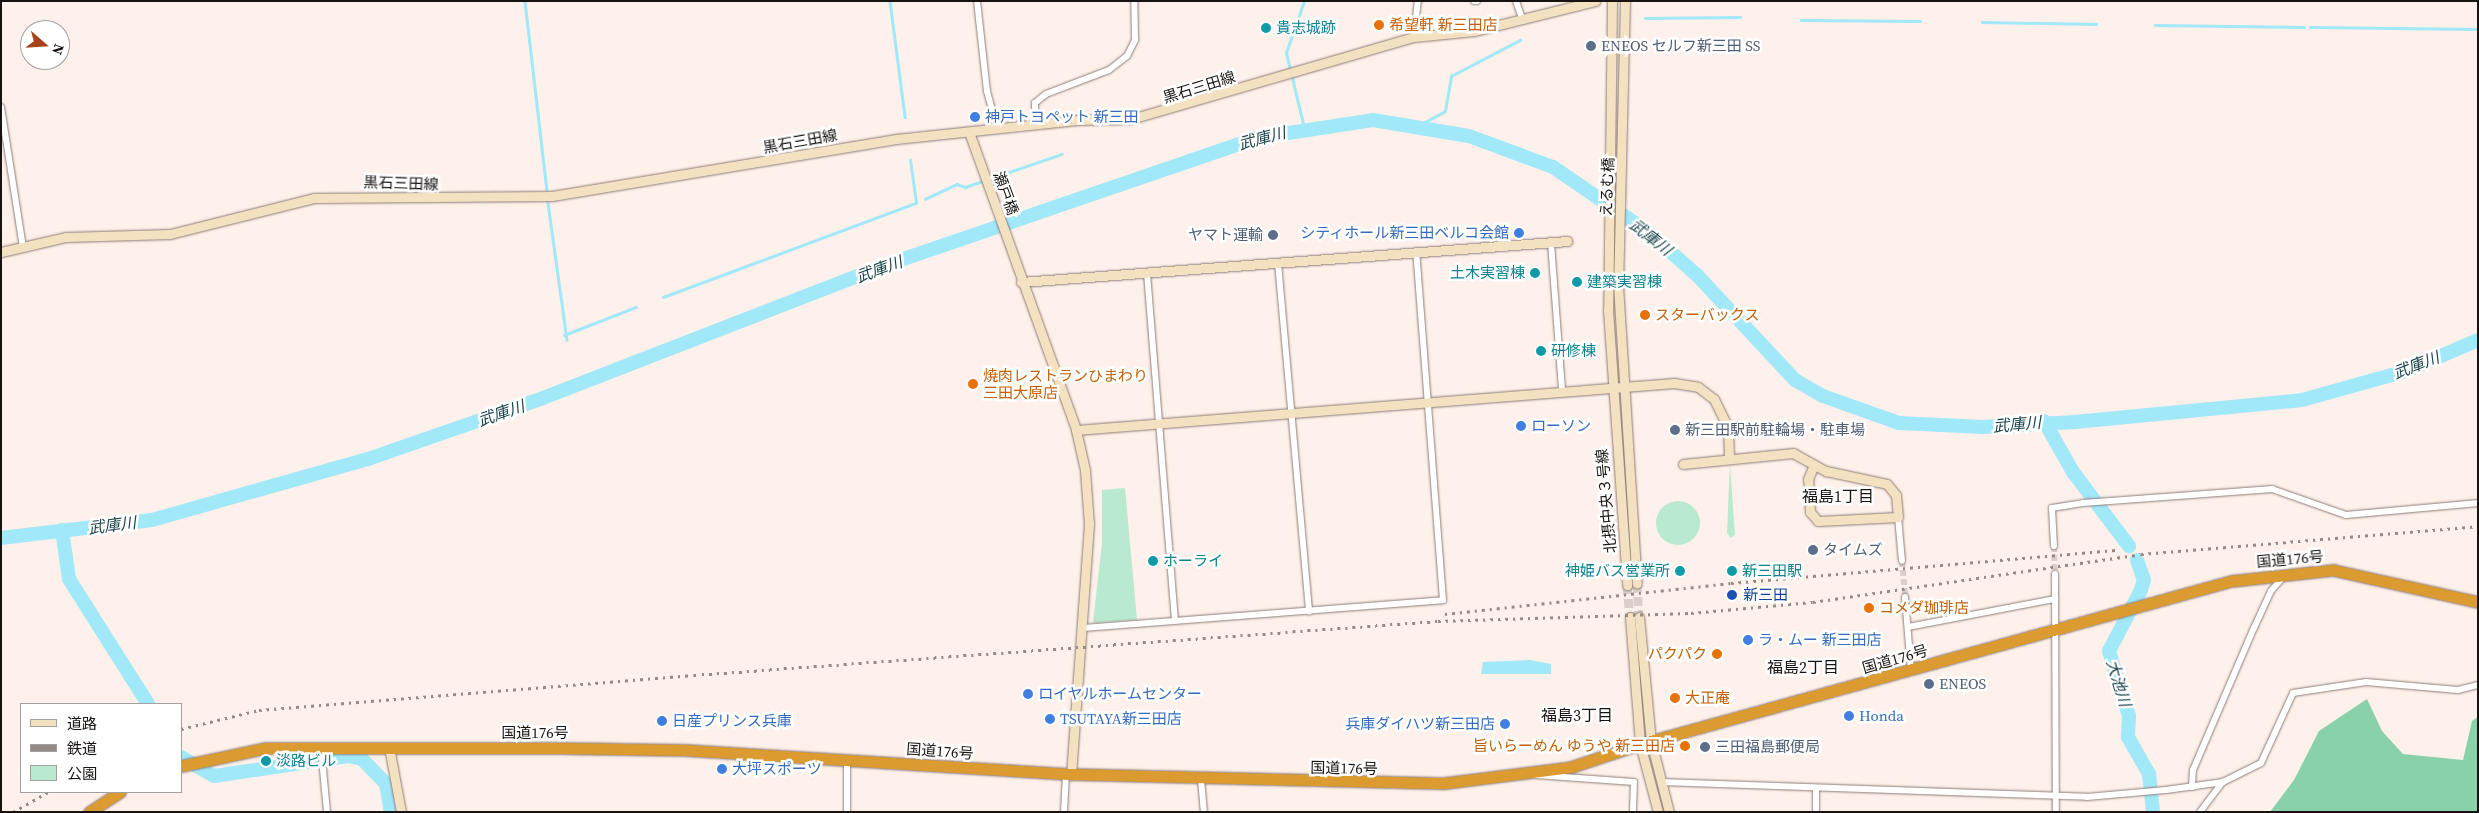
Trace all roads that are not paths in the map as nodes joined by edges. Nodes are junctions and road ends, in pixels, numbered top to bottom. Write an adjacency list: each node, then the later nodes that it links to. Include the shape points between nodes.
1 (977, 1): 12 (street, via 987,91)
2 (1134, 1): 11 (street, via 1135,40 1127,56 1109,70 1046,94 1035,103)
3 (1418, 1): 9 (street)
4 (1516, 1): 8 (street)
5 (1595, 1): 8 (street, 黒石三田線)
6 (1612, 1): 20 (street, えるむ橋)
7 (1625, 1): 22 (street, えるむ橋)
8 (1523, 21): 9 (street, 黒石三田線)
9 (1414, 37): 11 (street, 黒石三田線, via 1131,119)
10 (1, 107): 16 (street)
11 (1036, 125): 12 (street, 黒石三田線)
12 (997, 129): 13 (street, 黒石三田線)
13 (970, 132): 16 (street, 黒石三田線, via 826,150 552,196 314,198 170,234 66,237); 23 (street, 瀬戸橋)
14 (1567, 240): 15 (street)
15 (1551, 243): 18 (street); 26 (street)
16 (23, 246): 17 (street, 黒石三田線)
17 (1, 252)
18 (1416, 253): 19 (street); 27 (street)
19 (1278, 263): 21 (street); 28 (street)
20 (1609, 264): 24 (street, 北摂中央３号線)
21 (1147, 273): 23 (street); 29 (street)
22 (1618, 273): 25 (street, 北摂中央３号線)
23 (1021, 282): 30 (street, 瀬戸橋)
24 (1611, 386): 25 (street); 26 (street); 41 (street, 北摂中央３号線)
25 (1622, 386): 31 (street, via 1683,383 1707,392 1725,418); 40 (street, 北摂中央３号線)
26 (1562, 390): 27 (street)
27 (1426, 400): 28 (street); 45 (street, via 1443,600)
28 (1292, 410): 29 (street); 45 (street)
29 (1158, 420): 30 (street); 47 (street)
30 (1076, 430): 49 (street, 瀬戸橋, via 1089,524)
31 (1729, 458): 32 (street); 33 (street, via 1793,453)
32 (1683, 464)
33 (1814, 466): 35 (street, via 1887,484 1896,496); 35 (street, via 1808,479 1810,512 1818,521)
34 (2478, 503): 36 (street, via 2346,515 2272,489 2083,502 2052,508)
35 (1898, 518): 37 (street)
36 (2054, 546)
37 (1902, 561)
38 (2286, 573): 44 (highway, 国道176号, via 2333,570 2365,574); 50 (highway, 国道176号, via 2231,581); 63 (street, via 2271,591 2254,628 2193,770)
39 (2055, 574): 43 (street)
40 (1637, 583)
41 (1627, 585)
42 (1905, 597): 48 (street)
43 (2055, 599): 48 (street); 50 (street)
44 (2478, 602)
45 (1309, 612): 47 (street)
46 (1635, 617): 53 (street)
47 (1175, 622): 49 (street)
48 (1908, 627): 51 (street)
49 (1082, 628): 58 (street, 瀬戸橋)
50 (2054, 630): 51 (highway, 国道176号); 66 (street)
51 (1912, 670): 53 (highway, 国道176号)
52 (2478, 686): 62 (street, via 2458,690 2366,682 2293,693 2260,763)
53 (1646, 742): 59 (highway, 国道176号); 61 (street); 74 (street)
54 (389, 748): 55 (highway, 国道176号); 56 (highway, 国道176号, via 688,750); 69 (street)
55 (321, 753): 57 (highway, 国道176号, via 266,748); 68 (street)
56 (847, 760): 58 (highway, 国道176号); 70 (street)
57 (186, 764)
58 (1068, 774): 60 (highway, 国道176号); 71 (street)
59 (1535, 775): 60 (highway, 国道176号, via 1445,783); 73 (street, via 1634,782)
60 (1201, 779): 72 (street)
61 (1661, 782): 64 (street); 75 (street)
62 (2223, 782): 63 (street); 78 (street)
63 (2192, 787): 66 (street, via 2124,795)
64 (1816, 789): 66 (street); 76 (street)
65 (118, 793): 67 (highway)
66 (2057, 795): 77 (street)
67 (89, 812)
68 (327, 812)
69 (401, 812)
70 (847, 812)
71 (1064, 812)
72 (1204, 812)
73 (1633, 812)
74 (1658, 812)
75 (1669, 812)
76 (1816, 812)
77 (2056, 812)
78 (2200, 812)

